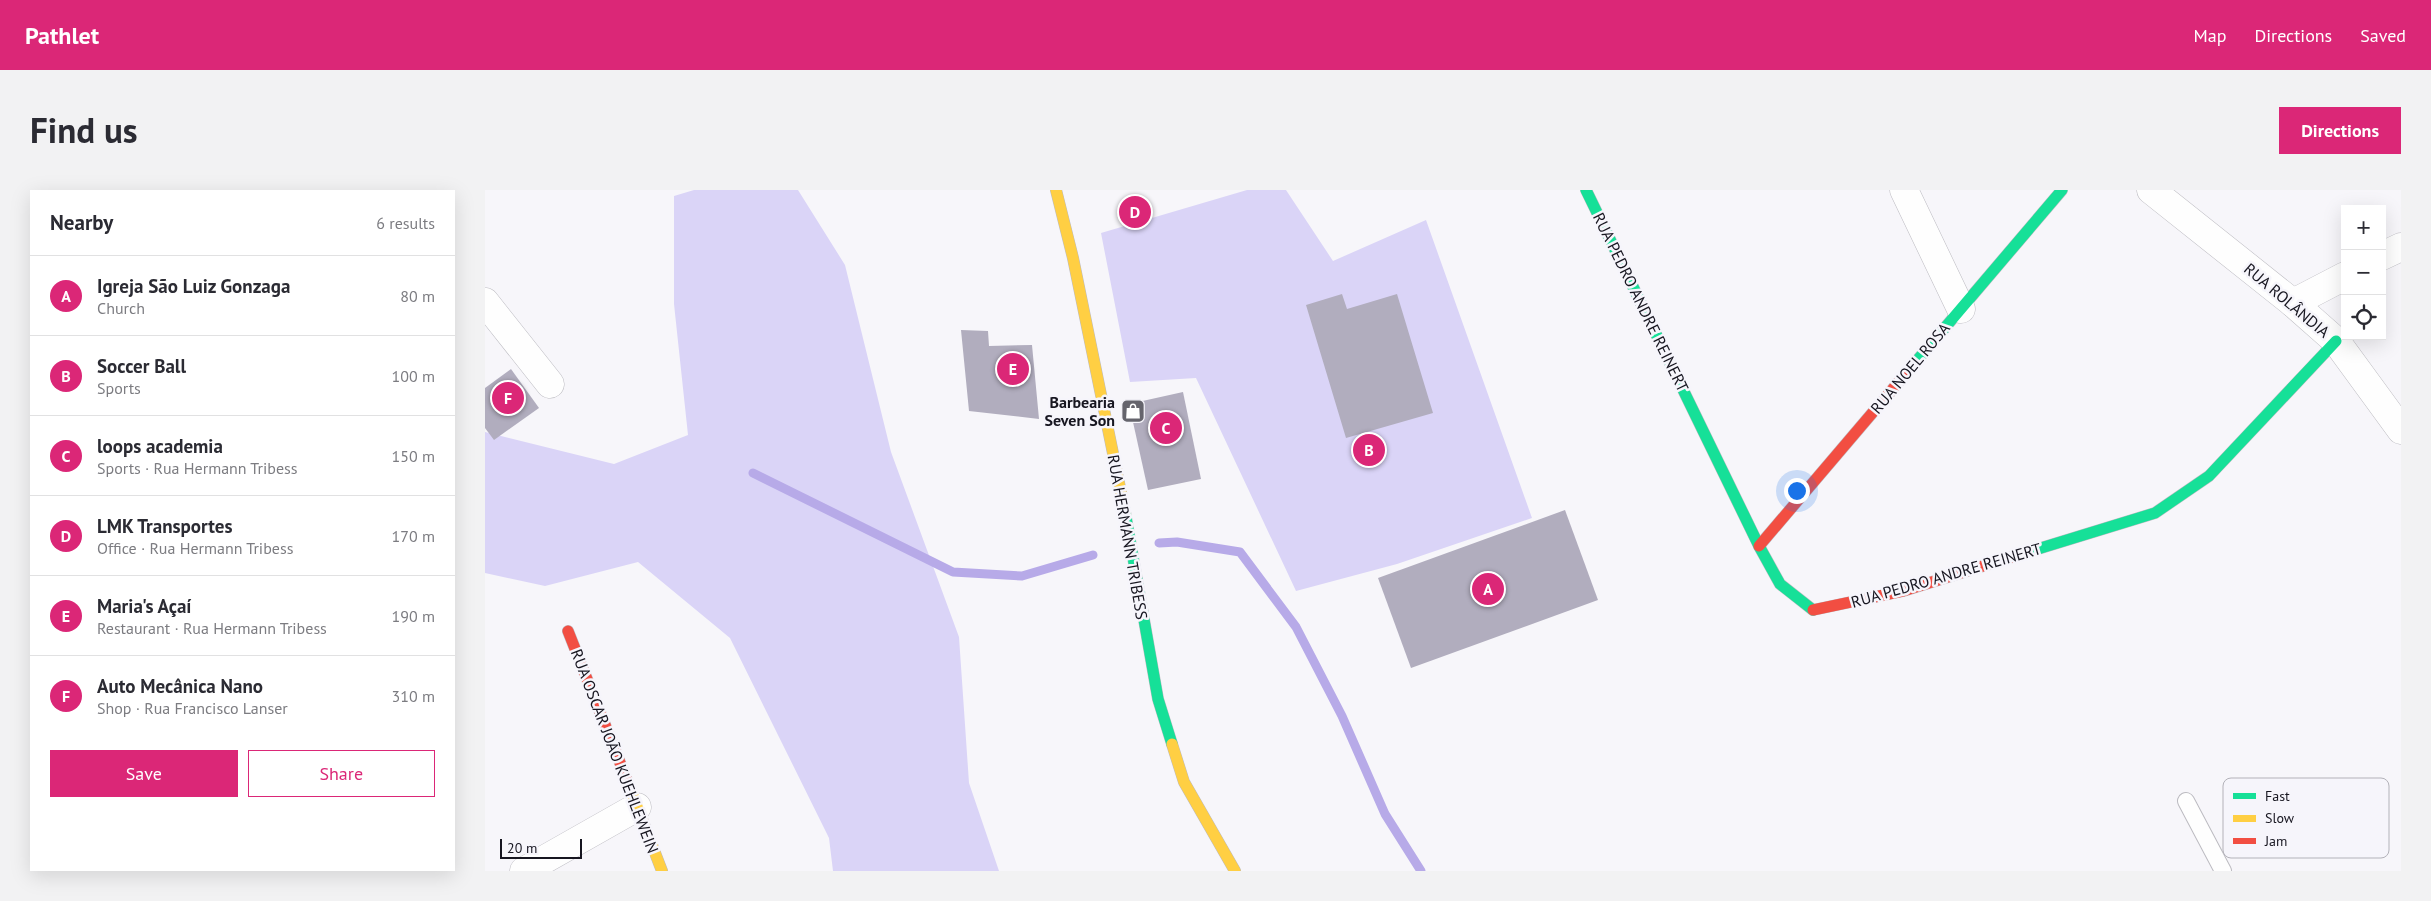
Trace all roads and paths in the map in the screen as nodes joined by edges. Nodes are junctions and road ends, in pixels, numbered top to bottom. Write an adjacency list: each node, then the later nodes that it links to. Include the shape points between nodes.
1 (1056, 190): 21 (street, RUA HERMANN TRIBESS, via 1112,442 1158,699 1184,782)
2 (1586, 190): 15 (street, RUA PEDRO ANDRE REINERT)
3 (1904, 190): 11 (street)
4 (2062, 190): 11 (street, RUA NOEL ROSA)
5 (2151, 190): 10 (street, RUA ROLÂNDIA)
6 (2401, 247): 7 (street)
7 (2386, 254)
8 (2341, 278): 10 (street)
9 (485, 302): 13 (street)
10 (2293, 303): 12 (street, RUA ROLÂNDIA)
11 (1961, 309): 15 (street, RUA NOEL ROSA)
12 (2336, 342): 14 (street, RUA ROLÂNDIA); 15 (street, RUA PEDRO ANDRE REINERT, via 2209,476 2155,513 1903,591 1815,611 1780,584)
13 (550, 384)
14 (2401, 430)
15 (1759, 546)
16 (568, 631): 18 (street, RUA OSCAR JOÃO KUEHLEWEIN)
17 (2186, 801): 22 (lane)
18 (637, 807): 19 (street); 20 (street, RUA OSCAR JOÃO KUEHLEWEIN)
19 (524, 871)
20 (662, 871)
21 (1235, 871)
22 (2223, 871)

